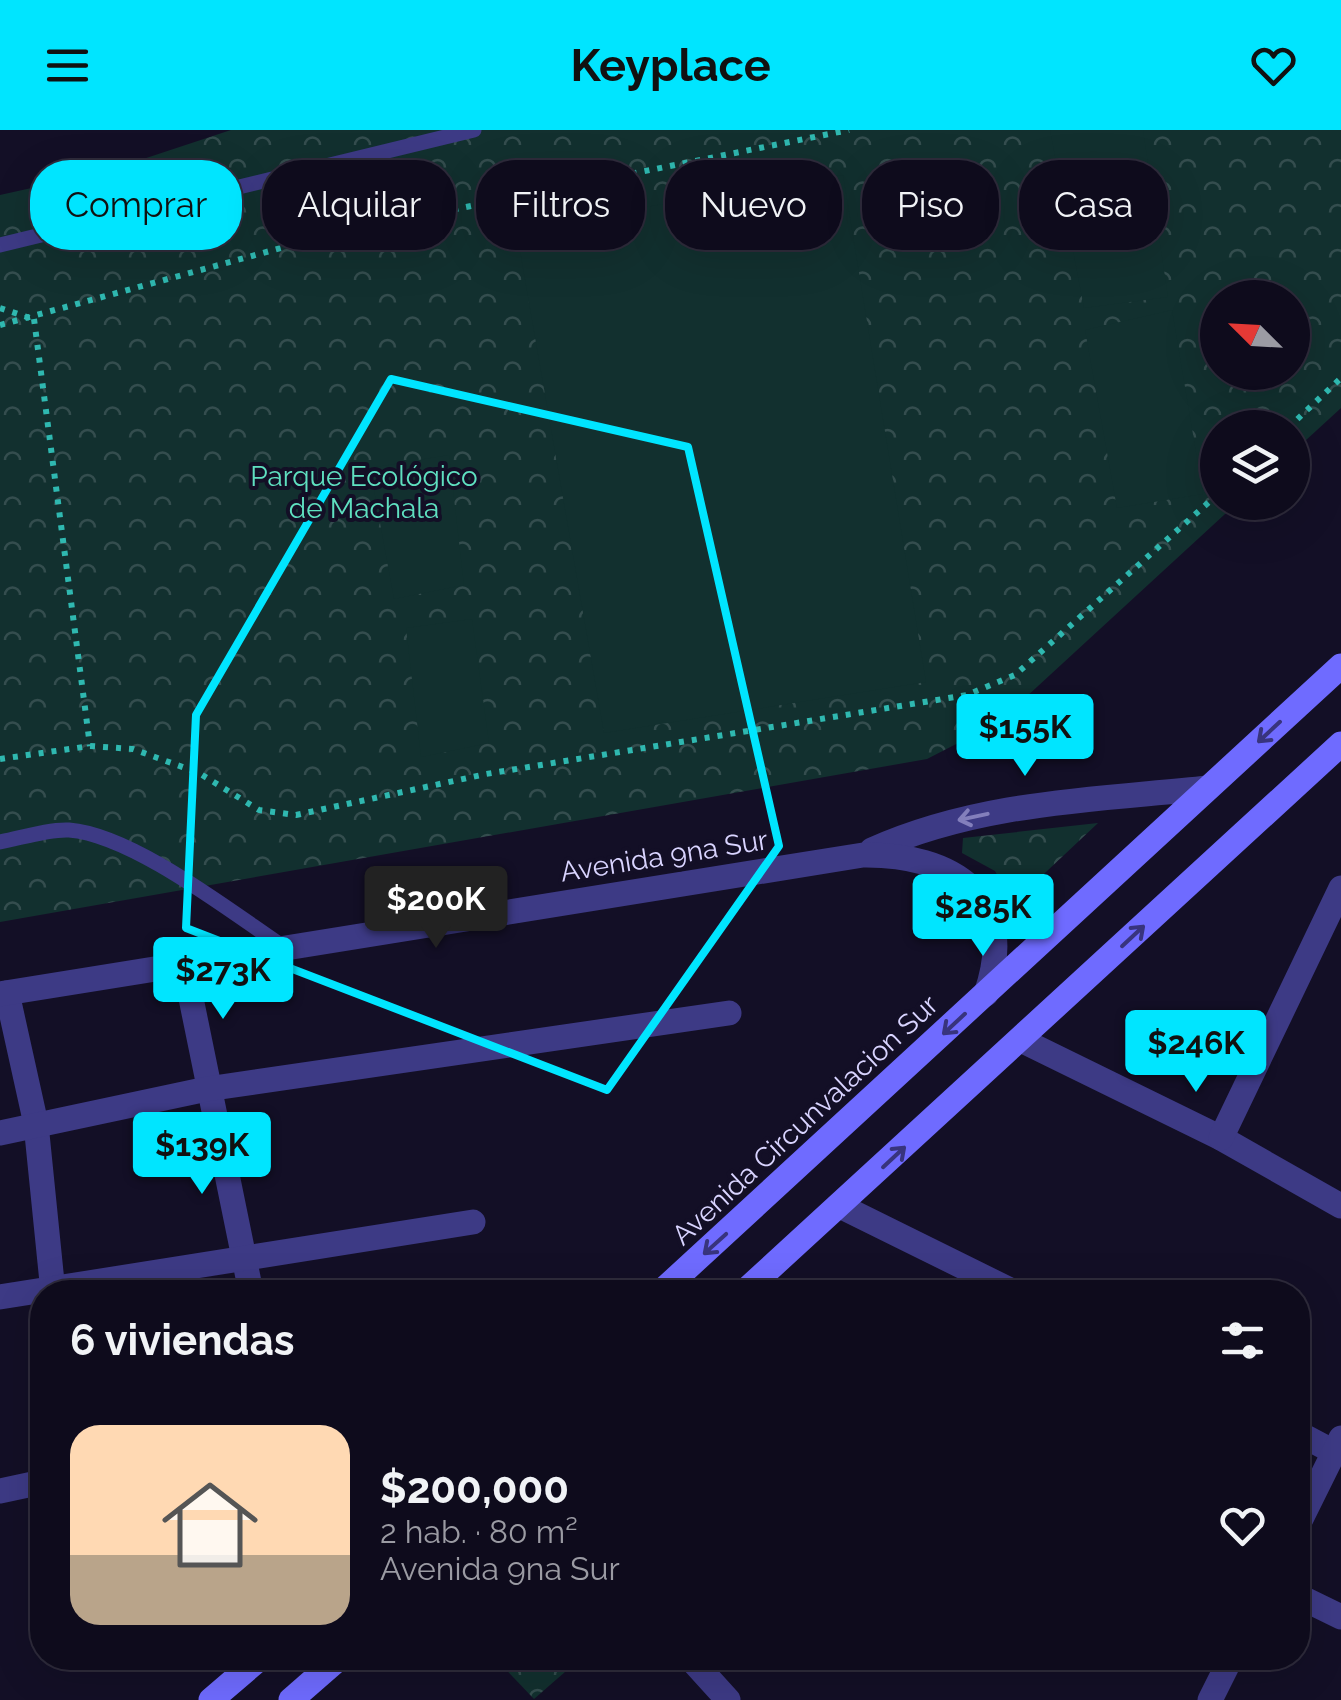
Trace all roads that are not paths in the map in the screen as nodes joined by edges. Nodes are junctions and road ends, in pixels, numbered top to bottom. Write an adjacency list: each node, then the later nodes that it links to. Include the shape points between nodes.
1 (474, 130): 2 (lane)
2 (0, 245)
3 (1341, 666): 5 (main road, Avenida Circunvalacion Sur, one-way to 5)
4 (1341, 744): 14 (main road, one-way to 4)
5 (1208, 788): 7 (street, Avenida 9na Sur, one-way to 7, via 1021,807 927,826); 11 (main road, Avenida Circunvalacion Sur)
6 (0, 842): 9 (lane, via 68,830 113,842)
7 (863, 854): 9 (street, Avenida 9na Sur); 11 (street, Avenida 9na Sur, via 936,862 974,890 996,937 997,964)
8 (1341, 888): 18 (street)
9 (285, 948): 10 (street, Avenida 9na Sur)
10 (184, 964): 12 (street, Avenida 9na Sur); 15 (street)
11 (986, 994): 26 (main road, Avenida Circunvalacion Sur, one-way to 26)
12 (2, 996): 16 (street)
13 (728, 1013): 15 (street)
14 (1021, 1040): 18 (street); 19 (main road, one-way to 14)
15 (208, 1090): 16 (street); 22 (street)
16 (36, 1124): 17 (street); 23 (street)
17 (0, 1132)
18 (1222, 1138): 20 (street)
19 (840, 1206): 27 (main road); 28 (street)
20 (1341, 1206)
21 (473, 1222): 22 (street)
22 (243, 1257): 24 (street); 25 (street)
23 (51, 1280)
24 (110, 1280)
25 (248, 1280)
26 (673, 1280)
27 (757, 1280)
28 (990, 1280)
29 (30, 1293): 30 (street)
30 (0, 1297)
31 (1310, 1437): 32 (street)
32 (1338, 1445): 35 (street)
33 (30, 1485): 34 (street)
34 (3, 1493)
35 (1310, 1500)
36 (1310, 1602): 37 (street)
37 (1341, 1617)
38 (246, 1670): 42 (main road)
39 (326, 1670): 43 (main road)
40 (701, 1670): 44 (street)
41 (1224, 1670): 45 (street)
42 (211, 1700)
43 (292, 1700)
44 (728, 1700)
45 (1210, 1700)

